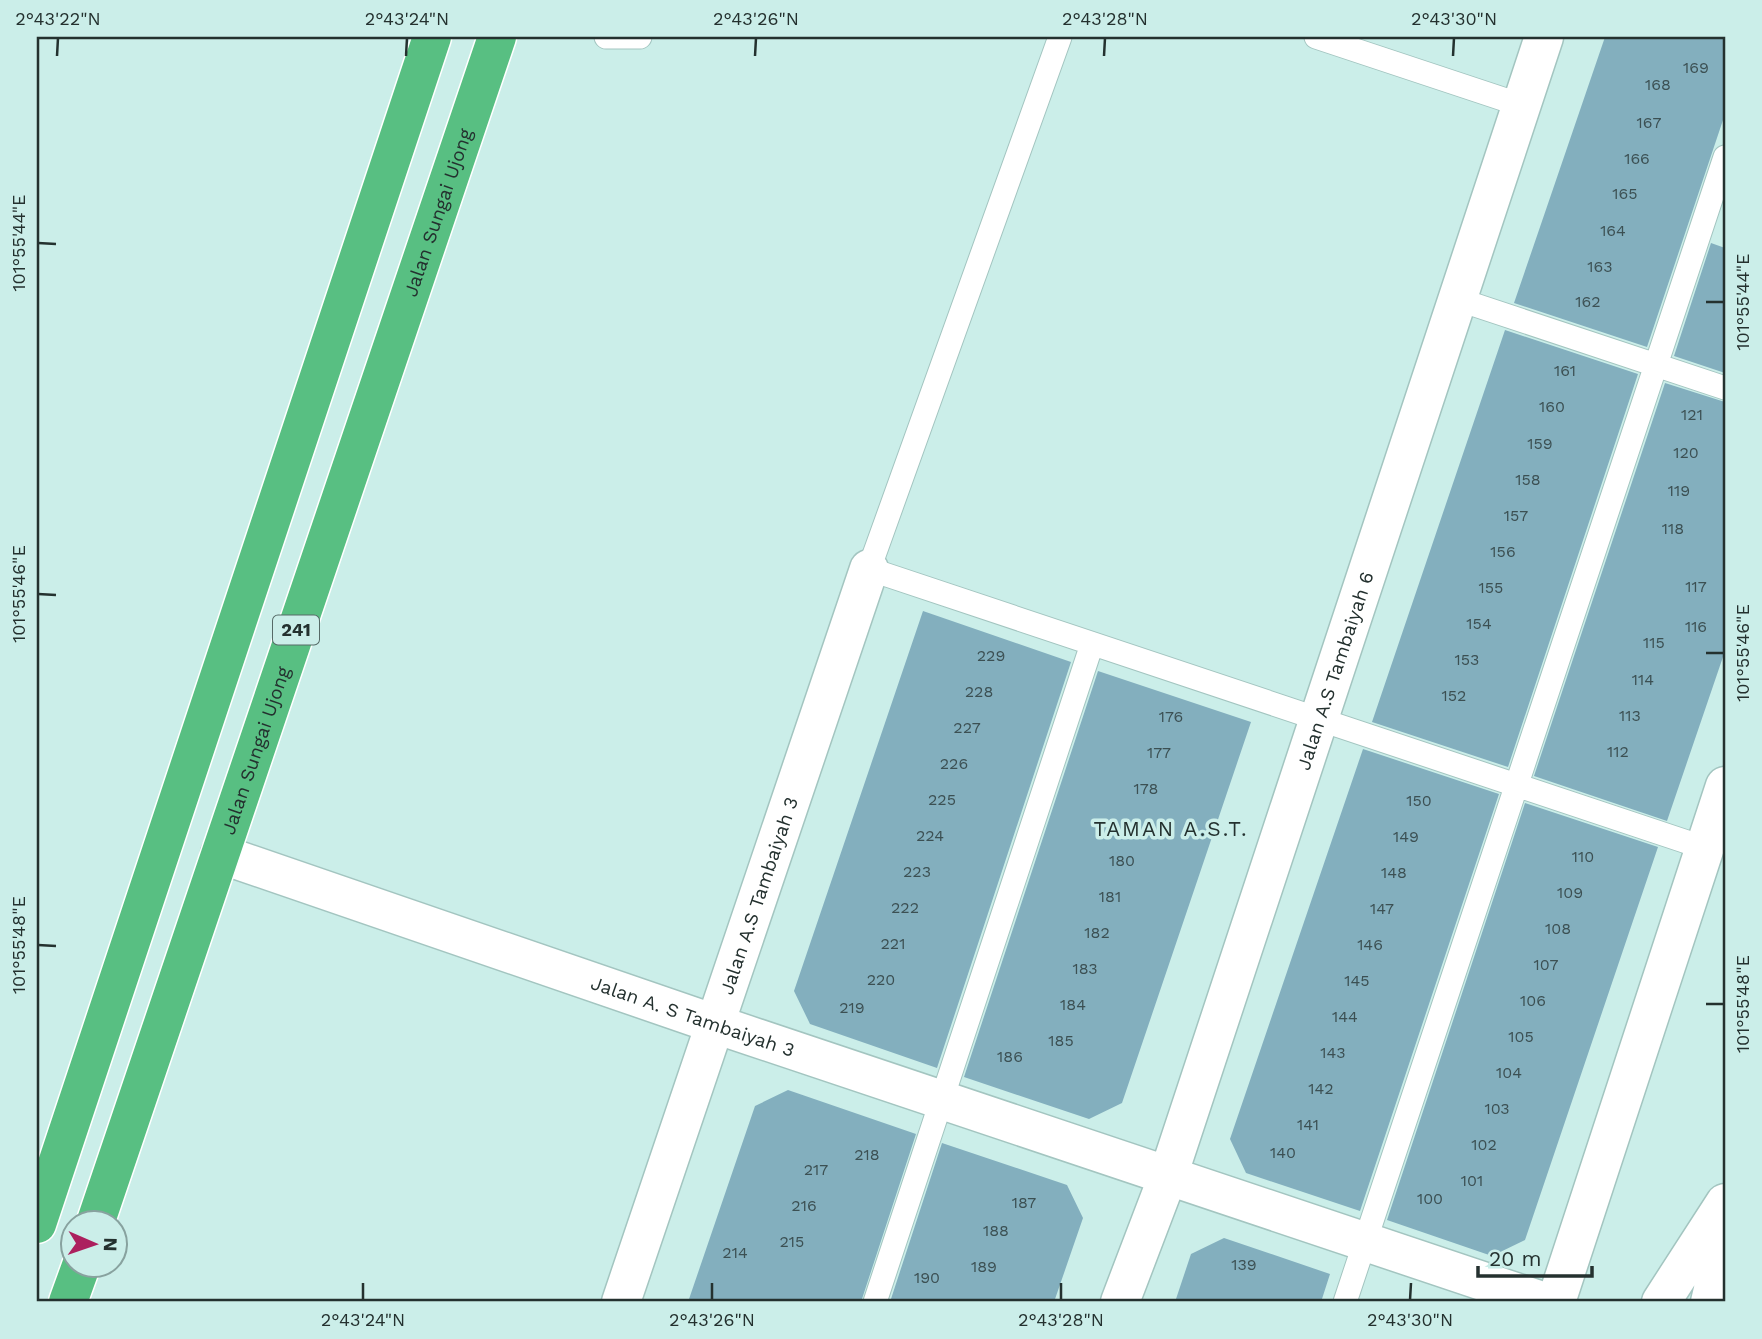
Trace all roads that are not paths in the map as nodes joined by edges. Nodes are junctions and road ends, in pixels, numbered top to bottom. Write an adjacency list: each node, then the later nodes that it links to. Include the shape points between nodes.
1 (432, 37): 25 (highway)
2 (497, 37): 19 (highway, Jalan Sungai Ujong / 241)
3 (606, 37): 4 (lane)
4 (640, 37)
5 (1060, 37): 13 (lane)
6 (1316, 37): 8 (lane)
7 (1544, 37): 8 (street, Jalan A.S Tambaiyah 6)
8 (1521, 105): 10 (street, Jalan A.S Tambaiyah 6)
9 (1725, 158): 11 (lane)
10 (1457, 299): 11 (lane); 15 (street, Jalan A.S Tambaiyah 6)
11 (1656, 365): 12 (lane); 16 (lane)
12 (1725, 388)
13 (869, 569): 14 (lane); 20 (street, Jalan A.S Tambaiyah 3)
14 (1092, 644): 15 (lane); 21 (lane)
15 (1318, 719): 16 (lane); 22 (street, Jalan A.S Tambaiyah 6)
16 (1517, 785): 18 (lane); 27 (lane)
17 (1725, 786): 18 (street)
18 (1705, 848): 35 (street)
19 (220, 854): 20 (street, Jalan A. S Tambaiyah 3); 24 (highway, Jalan Sungai Ujong / 241)
20 (715, 1024): 21 (street, Jalan A. S Tambaiyah 3); 30 (street, Jalan A.S Tambaiyah 3)
21 (942, 1100): 22 (street, Jalan A. S Tambaiyah 3); 31 (lane)
22 (1168, 1176): 27 (street, Jalan A. S Tambaiyah 3); 32 (street, Jalan A.S Tambaiyah 6)
23 (1725, 1203): 36 (street)
24 (99, 1210)
25 (37, 1224)
26 (1725, 1238): 37 (street)
27 (1366, 1242): 33 (lane); 34 (street, Jalan A. S Tambaiyah 3)
28 (76, 1280): 29 (highway)
29 (68, 1302)
30 (621, 1302)
31 (875, 1302)
32 (1120, 1302)
33 (1345, 1302)
34 (1545, 1302)
35 (1556, 1302)
36 (1661, 1302)
37 (1710, 1302)

